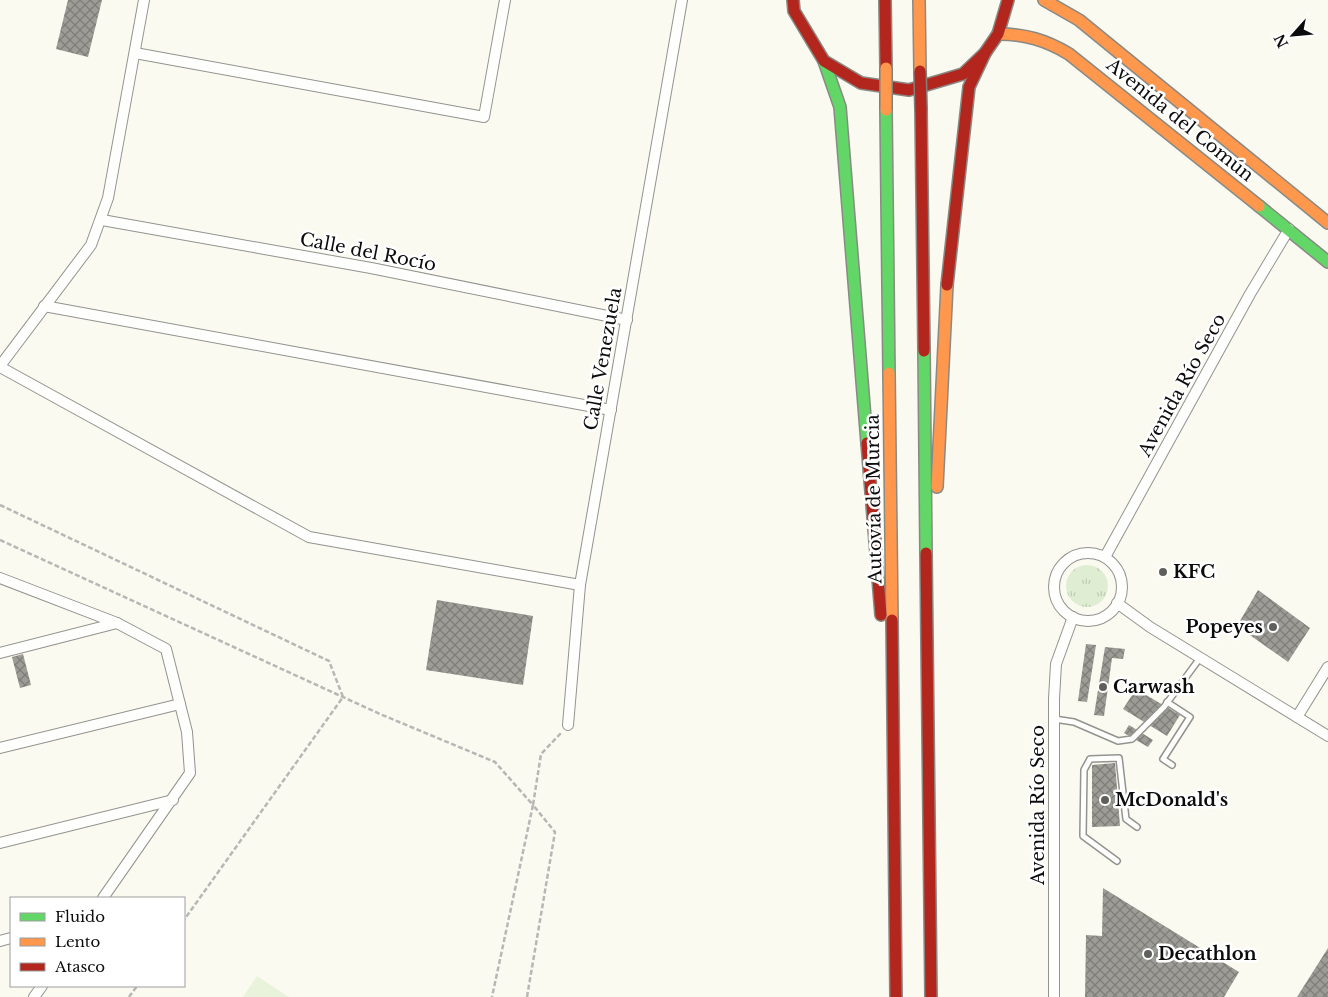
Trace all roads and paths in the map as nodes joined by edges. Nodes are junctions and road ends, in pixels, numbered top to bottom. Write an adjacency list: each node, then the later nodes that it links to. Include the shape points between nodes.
1 (144, 0): 11 (street)
2 (506, 0): 11 (street, via 484,117)
3 (682, 0): 19 (street, Calle Venezuela)
4 (780, 0): 9 (main road)
5 (885, 0): 43 (main road, Autovía de Murcia, bridge)
6 (919, 0): 33 (main road, bridge)
7 (1008, 0): 10 (main road)
8 (1044, 0): 15 (main road, Avenida del Común, via 1079,20)
9 (794, 6): 13 (main road)
10 (998, 34): 12 (main road); 16 (main road, Avenida del Común, via 1022,33 1054,43)
11 (135, 53): 14 (street)
12 (985, 53): 13 (main road, via 963,74 909,90 861,83); 33 (main road, via 969,87 948,266)
13 (824, 61): 43 (main road, via 840,107)
14 (102, 220): 18 (street, via 91,245); 19 (street, Calle del Rocío, via 371,268)
15 (1328, 224)
16 (1289, 229): 17 (main road, Avenida del Común); 24 (street, Avenida Río Seco)
17 (1328, 262)
18 (44, 306): 20 (street); 21 (street)
19 (627, 320): 21 (street, Calle Venezuela)
20 (0, 367): 26 (street, via 309,537)
21 (611, 410): 26 (street, Calle Venezuela)
22 (0, 504): 34 (path, via 329,661)
23 (0, 540): 34 (path)
24 (1105, 557): 27 (street, via 1113,564 1121,583); 28 (street, via 1094,553 1073,556 1058,571 1054,581 1058,602)
25 (0, 578): 29 (street)
26 (580, 586): 39 (street, Calle Venezuela)
27 (1117, 603): 28 (street, via 1101,618); 31 (street)
28 (1073, 617): 38 (street, Avenida Río Seco, via 1056,664)
29 (117, 623): 30 (street); 36 (street, via 166,649)
30 (0, 653)
31 (1200, 658): 35 (lane); 37 (street)
32 (1328, 667): 37 (street)
33 (927, 673): 54 (main road)
34 (343, 697): 45 (path, via 495,762); 50 (path)
35 (1167, 702): 38 (lane, via 1138,734 1124,742 1074,722); 42 (lane, via 1190,717 1163,759)
36 (180, 704): 41 (street); 44 (street, via 187,732 190,773)
37 (1297, 716): 40 (street)
38 (1054, 718): 55 (street, Avenida Río Seco)
39 (568, 725): 45 (path, via 542,754)
40 (1328, 736)
41 (0, 748)
42 (1172, 765)
43 (894, 766): 53 (main road, Autovía de Murcia)
44 (173, 800): 47 (street); 49 (street)
45 (533, 805): 51 (path); 52 (path, via 555,832)
46 (1137, 827): 48 (lane, via 1126,818 1119,758 1090,759 1084,770 1084,836)
47 (0, 843)
48 (1117, 861)
49 (104, 897)
50 (185, 919)
51 (492, 997)
52 (527, 997)
53 (896, 997)
54 (931, 997)
55 (1054, 997)

